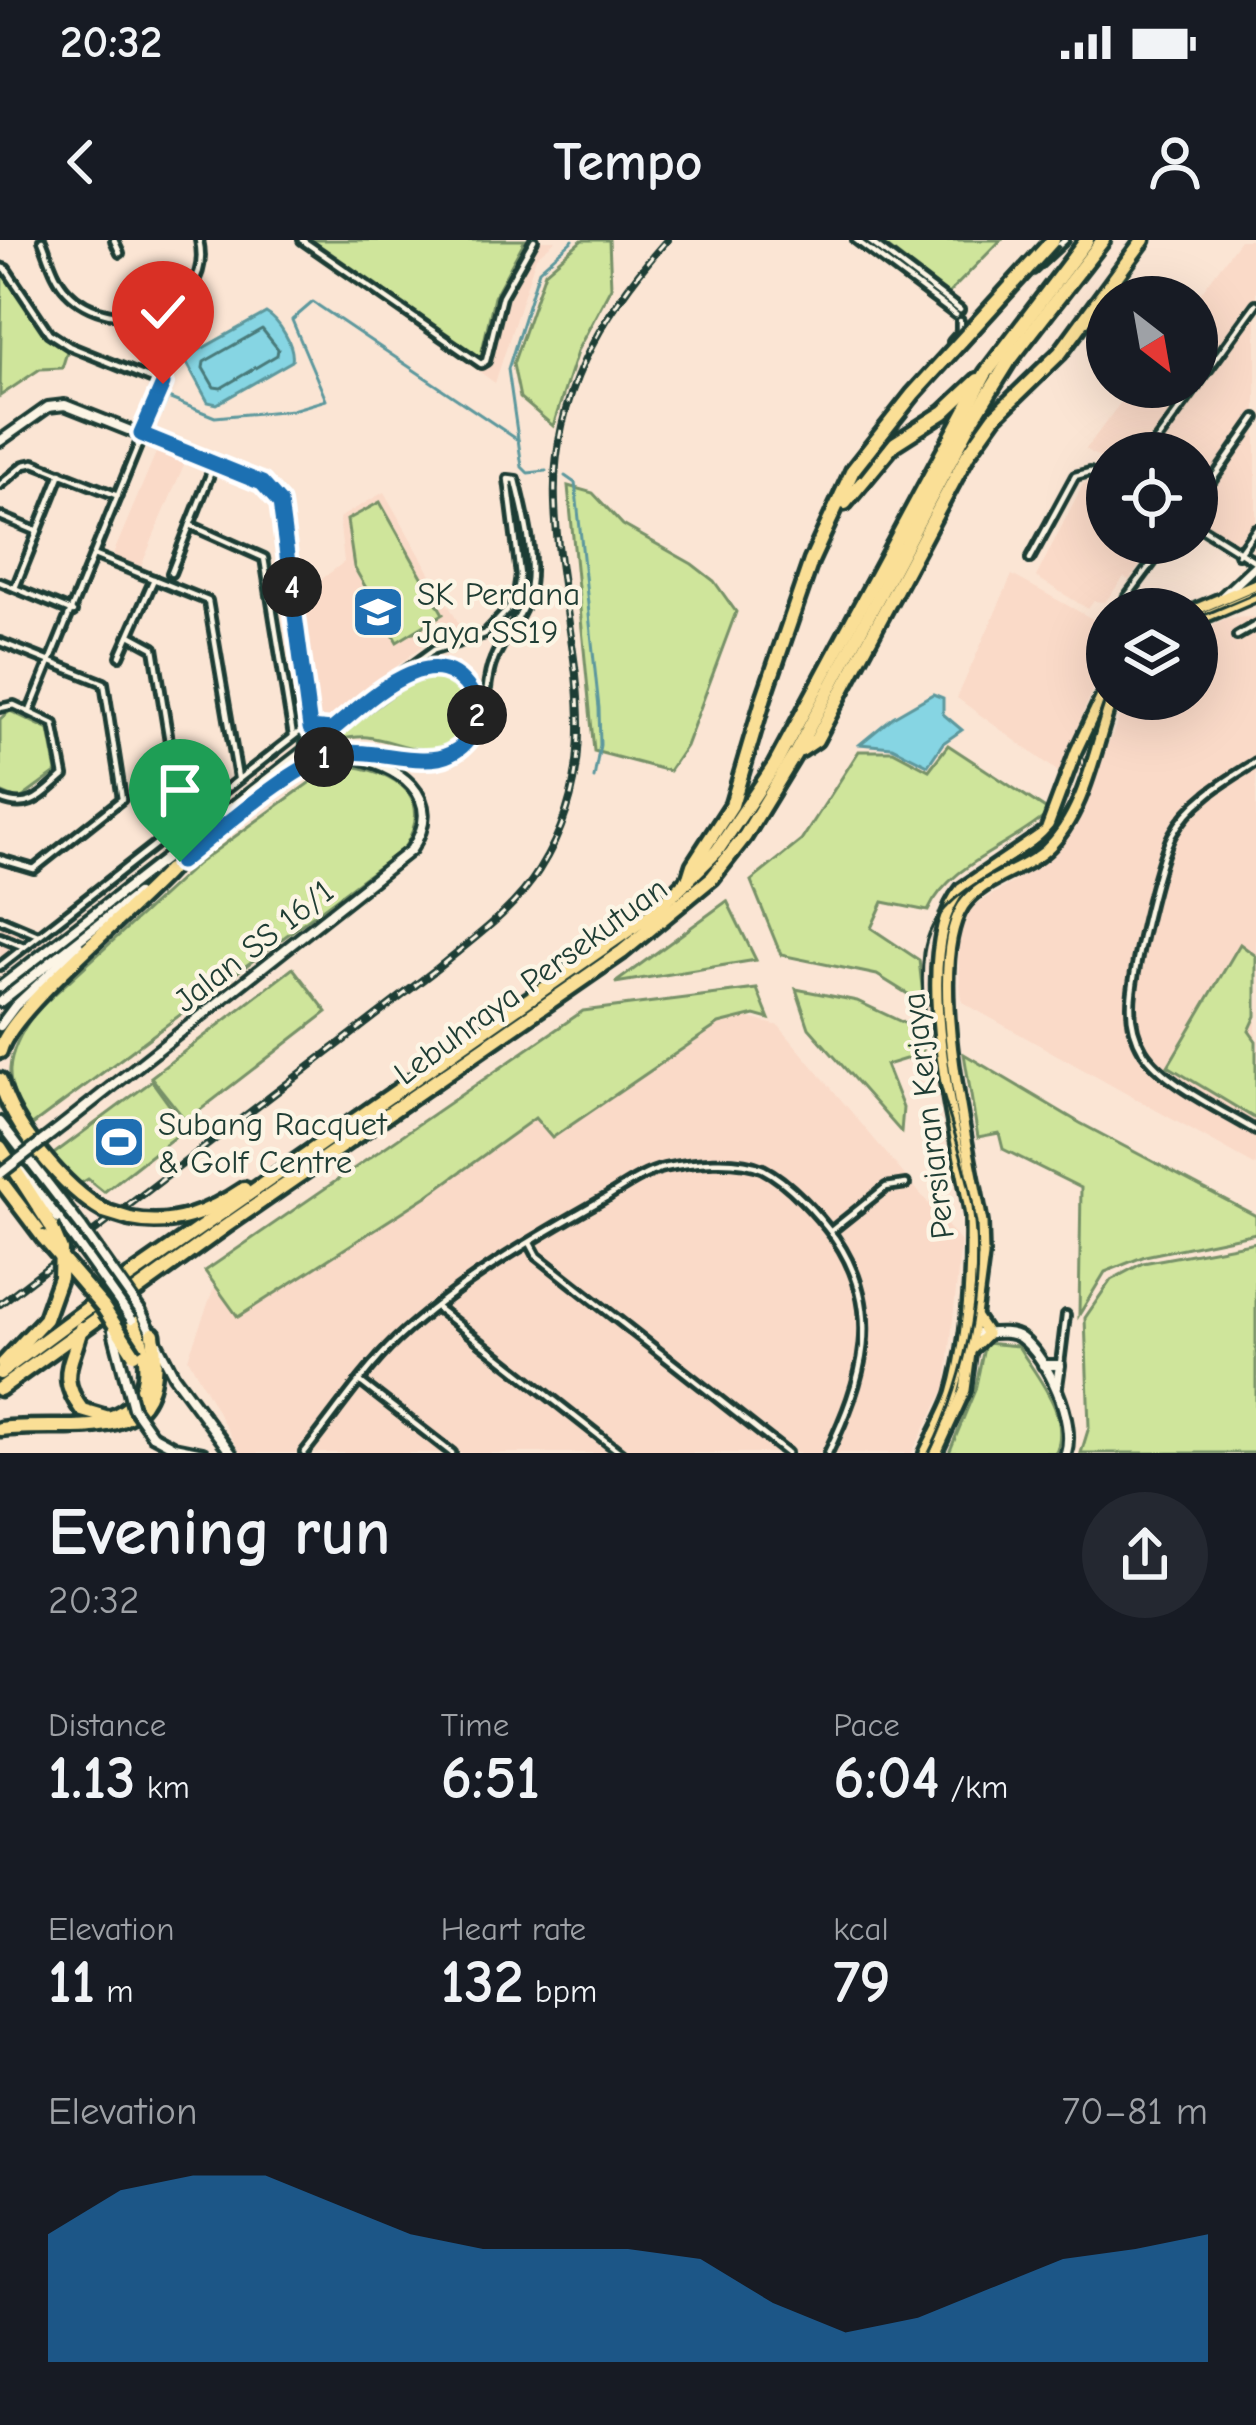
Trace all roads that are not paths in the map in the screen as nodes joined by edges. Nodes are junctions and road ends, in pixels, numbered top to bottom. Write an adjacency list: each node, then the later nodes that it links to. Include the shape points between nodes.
1 (42, 240): 3 (street, via 62,287 116,318 167,307 188,292 200,274)
2 (114, 240): 13 (street)
3 (199, 240)
4 (302, 240): 5 (street, via 481,364 502,296)
5 (534, 240)
6 (856, 240): 17 (street)
7 (868, 240): 17 (street)
8 (1054, 240): 30 (highway, bridge, via 913,394)
9 (1065, 240): 16 (street, via 990,307)
10 (1087, 240): 19 (highway, Lebuhraya Persekutuan)
11 (1103, 240): 72 (highway, Lebuhraya Persekutuan, via 971,422)
12 (1143, 240): 72 (highway, via 1060,353 994,416 968,454 816,740)
13 (120, 253)
14 (0, 267): 21 (street, via 49,333 162,383)
15 (1256, 304): 18 (street)
16 (970, 312)
17 (958, 315): 30 (street, via 960,332 866,446)
18 (1218, 356)
19 (986, 373): 42 (highway, via 881,457); 79 (highway, Lebuhraya Persekutuan, via 775,765)
20 (1256, 418): 25 (street)
21 (141, 434): 22 (main road, via 58,405); 23 (main road); 31 (street)
22 (0, 441)
23 (215, 463): 33 (street); 66 (main road, via 268,487 280,503)
24 (61, 472): 29 (street, via 30,463); 31 (street); 35 (street)
25 (1218, 472)
26 (1086, 473): 41 (street, via 1075,476)
27 (498, 478): 28 (street)
28 (508, 478): 36 (street, via 517,482); 37 (street)
29 (0, 485)
30 (844, 489): 42 (highway)
31 (118, 496): 40 (street)
32 (0, 516): 35 (street)
33 (190, 525): 44 (street); 68 (street, via 266,562)
34 (1256, 529): 39 (street)
35 (36, 531): 49 (street)
36 (526, 538): 37 (street); 69 (street, via 529,592 493,661 482,720)
37 (515, 540): 61 (street, via 520,589 509,612 484,634 434,650)
38 (1218, 540): 39 (street)
39 (1238, 554): 43 (street); 45 (street)
40 (96, 556): 46 (street); 54 (street)
41 (1030, 559)
42 (811, 561): 79 (highway, via 732,805)
43 (1256, 563): 45 (main road)
44 (171, 573)
45 (1245, 575): 51 (main road)
46 (154, 578): 56 (street); 74 (street, via 209,605)
47 (0, 582): 49 (street)
48 (1256, 584): 51 (main road)
49 (15, 588): 54 (street)
50 (1256, 595): 53 (main road)
51 (1221, 598): 52 (main road)
52 (1218, 599)
53 (1218, 611)
54 (73, 612): 60 (street)
55 (1256, 625): 57 (street)
56 (130, 634): 59 (street); 76 (street, via 154,648)
57 (1238, 636)
58 (0, 642): 60 (street)
59 (120, 656)
60 (52, 662): 63 (street); 77 (street, via 106,686 122,799 34,869)
61 (381, 691): 67 (main road); 69 (main road, via 421,669 449,672 474,698)
62 (0, 708): 63 (street)
63 (30, 711): 75 (street, via 54,724 64,776 27,805)
64 (1091, 720): 88 (main road, Persiaran Kerjaya, via 1046,831 952,899 940,929)
65 (1105, 720): 88 (main road, Persiaran Kerjaya, via 1061,832 1034,860 981,888 956,919)
66 (310, 726): 67 (main road); 68 (street); 70 (main road)
67 (332, 730): 70 (main road)
68 (293, 736): 74 (street)
69 (471, 736): 71 (main road, via 434,759)
70 (304, 752): 86 (main road)
71 (335, 754): 78 (main road); 100 (main road, Jalan SS 16/1, bridge, via 379,763 410,784 424,813 411,850)
72 (795, 754): 110 (highway, Lebuhraya Persekutuan, via 726,861 664,921)
73 (1256, 762): 95 (street, via 1219,784 1173,832 1131,995 1142,1049 1159,1072)
74 (238, 779): 76 (street)
75 (0, 799)
76 (182, 822): 82 (street)
77 (0, 859)
78 (169, 870): 80 (main road); 90 (highway, via 14,1022)
79 (688, 883): 98 (highway, Lebuhraya Persekutuan)
80 (120, 908): 87 (main road); 89 (main road)
81 (0, 919): 82 (street)
82 (38, 934): 84 (street)
83 (0, 937): 84 (street)
84 (24, 947): 85 (street)
85 (0, 966)
86 (0, 987)
87 (0, 1002)
88 (944, 1018): 92 (main road, Persiaran Kerjaya)
89 (0, 1026)
90 (0, 1051)
91 (0, 1081): 98 (highway, bridge, via 10,1109 65,1182 130,1219 192,1217)
92 (952, 1082): 109 (main road, Persiaran Kerjaya, via 982,1223); 131 (main road, Persiaran Kerjaya, via 971,1242 952,1396)
93 (0, 1111): 96 (main road)
94 (0, 1123): 96 (main road)
95 (1256, 1131)
96 (17, 1144): 107 (main road, bridge)
97 (0, 1145): 101 (highway); 107 (main road, bridge)
98 (308, 1154): 117 (highway, Lebuhraya Persekutuan)
99 (0, 1159): 101 (highway)
100 (0, 1177): 105 (highway, bridge)
101 (21, 1182): 117 (highway, bridge, via 61,1250 60,1277 43,1322)
102 (906, 1184): 103 (street, via 886,1187)
103 (830, 1232): 104 (street, via 761,1168 700,1163 634,1180); 130 (street, via 858,1279 865,1319 861,1372)
104 (530, 1243): 106 (street); 129 (street)
105 (103, 1307): 122 (highway, bridge, via 134,1354 138,1387 126,1405 100,1412); 124 (main road, bridge, via 133,1408 152,1435)
106 (436, 1307): 119 (street); 128 (street)
107 (136, 1315): 111 (main road); 122 (highway, via 146,1359 138,1400 104,1418 82,1410)
108 (1066, 1315): 116 (street)
109 (975, 1316): 112 (main road, Persiaran Kerjaya); 113 (main road)
110 (82, 1327): 120 (highway, Lebuhraya Persekutuan); 122 (highway, via 67,1363)
111 (153, 1334): 123 (highway, via 153,1387 127,1422 95,1432); 125 (main road)
112 (973, 1334): 113 (main road); 114 (main road, Persiaran Kerjaya)
113 (987, 1334): 114 (main road); 115 (main road, via 1018,1336)
114 (970, 1352): 132 (main road, Persiaran Kerjaya, via 965,1390)
115 (1041, 1364): 116 (main road); 118 (main road)
116 (1060, 1365): 118 (street); 121 (main road)
117 (0, 1370)
118 (1047, 1376): 121 (main road)
119 (361, 1383): 126 (street); 127 (street)
120 (0, 1389)
121 (1057, 1390): 133 (main road, via 1069,1419)
122 (74, 1396)
123 (0, 1429)
124 (202, 1453)
125 (231, 1453)
126 (304, 1453)
127 (452, 1453)
128 (621, 1453)
129 (787, 1453)
130 (828, 1453)
131 (925, 1453)
132 (936, 1453)
133 (1066, 1453)

